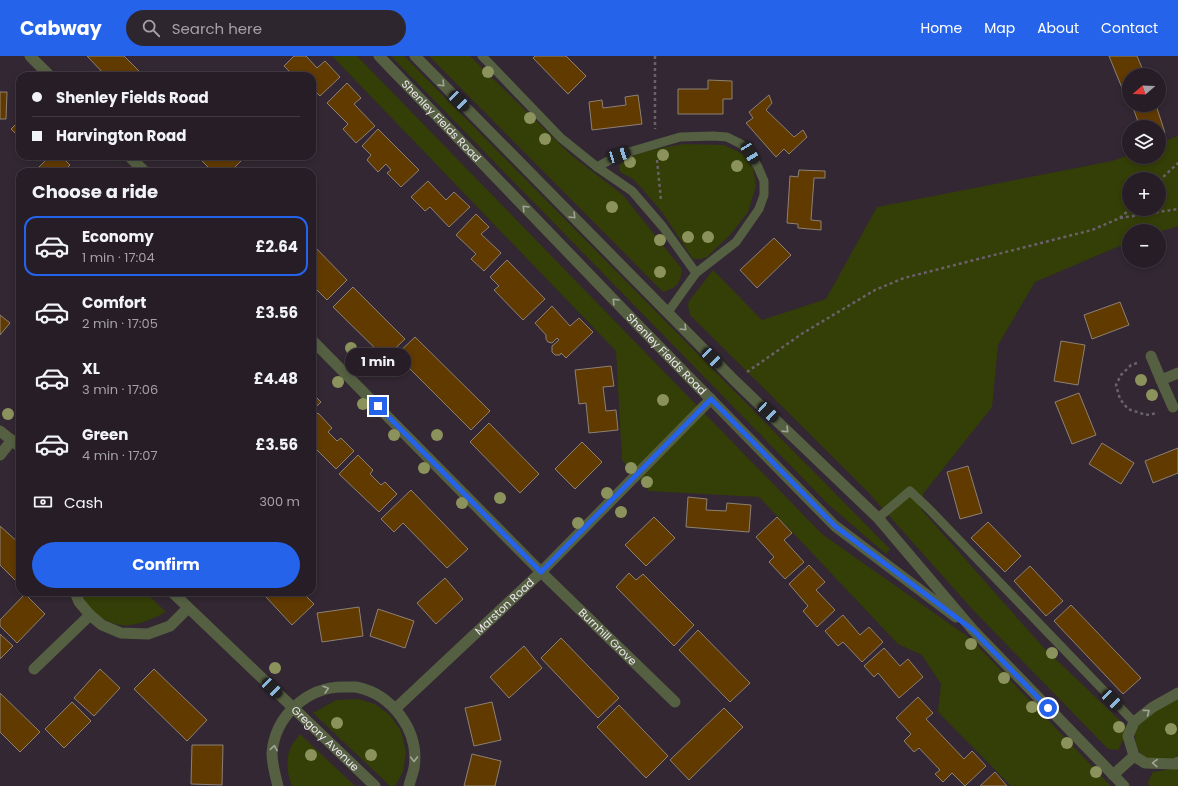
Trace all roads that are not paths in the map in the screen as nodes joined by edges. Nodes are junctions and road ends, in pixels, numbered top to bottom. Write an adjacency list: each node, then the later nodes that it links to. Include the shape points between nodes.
1 (30, 56): 5 (street)
2 (379, 56): 15 (street, Shenley Fields Road, one-way to 2)
3 (415, 56): 10 (street, Shenley Fields Road, one-way to 10)
4 (482, 56): 7 (lane, via 561,138)
5 (46, 72)
6 (133, 160): 8 (street)
7 (597, 167): 9 (lane, via 632,191 663,227); 9 (lane, via 619,155 680,137 727,137 741,144 750,153 764,181 764,195 759,209 736,242)
8 (141, 168)
9 (696, 273): 10 (lane)
10 (668, 312): 20 (street, Shenley Fields Road, one-way to 20)
11 (316, 344): 21 (street, Burnhill Grove)
12 (1151, 356): 14 (street)
13 (1178, 373): 14 (street)
14 (1161, 380): 16 (street)
15 (711, 399): 21 (street, Marston Road); 26 (street, Shenley Fields Road, via 835,526)
16 (1173, 407)
17 (0, 431): 18 (street)
18 (16, 444): 19 (street)
19 (0, 455)
20 (878, 518): 26 (street, Shenley Fields Road); 32 (lane, via 910,491)
21 (541, 572): 29 (street, Burnhill Grove); 31 (street, Marston Road)
22 (77, 596): 25 (street)
23 (176, 596): 24 (street, Gregory Avenue)
24 (188, 608): 25 (street, via 170,626 148,634 121,632 102,625); 30 (street, Gregory Avenue)
25 (90, 615): 27 (street)
26 (973, 630): 35 (street, Shenley Fields Road)
27 (34, 669)
28 (1178, 693): 32 (street, one-way to 28)
29 (675, 702)
30 (293, 708): 31 (street, one-way to 31, via 310,694 332,687 355,687 377,695); 36 (street, one-way to 30, via 273,770 272,753 282,721); 37 (street, Gregory Avenue)
31 (395, 709): 38 (street, one-way to 38, via 407,726 414,746 414,768)
32 (1134, 722): 33 (street, via 1128,736)
33 (1134, 756): 34 (street, one-way to 33, via 1145,763); 35 (street)
34 (1177, 764)
35 (1113, 775): 39 (street, Shenley Fields Road)
36 (278, 786)
37 (375, 786)
38 (409, 786)
39 (1124, 786)

